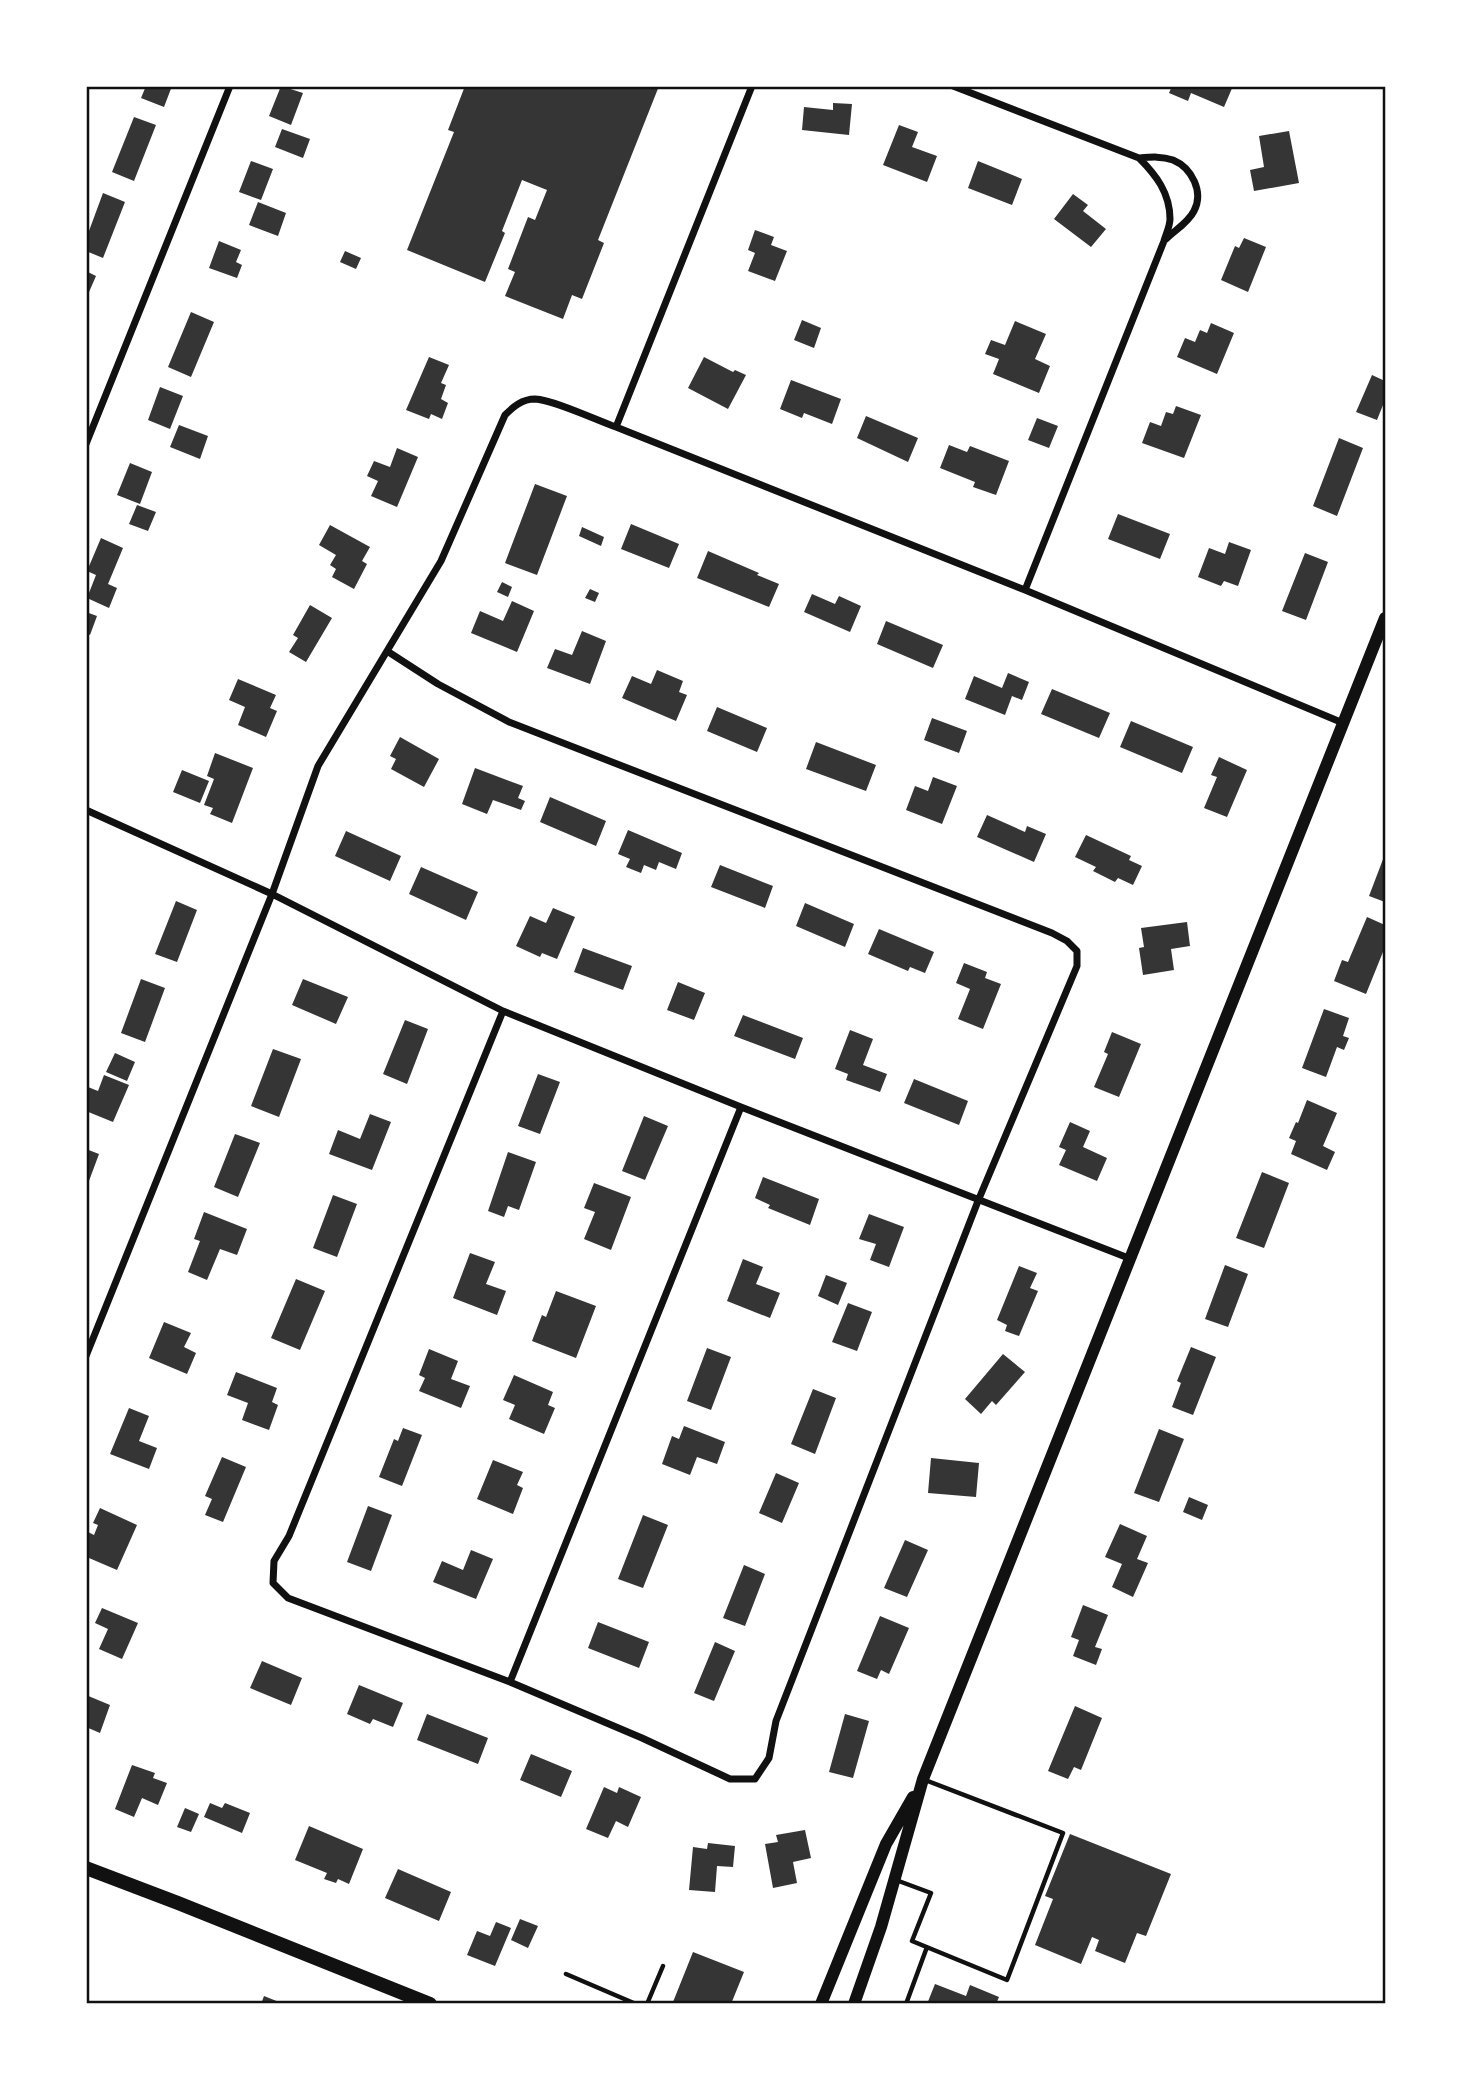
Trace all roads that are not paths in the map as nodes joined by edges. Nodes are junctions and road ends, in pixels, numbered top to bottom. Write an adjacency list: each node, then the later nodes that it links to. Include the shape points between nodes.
1 (230, 86): 7 (street)
2 (752, 86): 6 (street)
3 (953, 86): 4 (street)
4 (1139, 158): 5 (street, via 1166,193 1170,220); 5 (street, via 1174,160 1198,189 1198,201 1188,220)
5 (1164, 241): 8 (street)
6 (616, 427): 8 (street); 10 (street, via 534,399 516,404 505,415 441,561)
7 (86, 444)
8 (1025, 590): 11 (street)
9 (1385, 618): 11 (street)
10 (387, 651): 13 (street, via 318,766); 16 (street, via 509,722 1067,941 1077,951 1077,966)
11 (1343, 723): 17 (street)
12 (86, 810): 13 (street)
13 (272, 894): 14 (street); 18 (street)
14 (503, 1011): 15 (street); 19 (street, via 294,1524 274,1561 273,1583 288,1598)
15 (741, 1107): 16 (street); 19 (street)
16 (978, 1201): 17 (street); 19 (street, via 776,1721 769,1758 755,1779 730,1779)
17 (1131, 1259): 20 (street)
18 (86, 1356)
19 (510, 1682)
20 (923, 1779): 22 (street); 23 (lane, via 1063,1833 1007,1980); 29 (street, via 886,1844)
21 (86, 1868): 26 (main road)
22 (895, 1880): 23 (lane, via 931,1893 912,1941); 30 (street)
23 (927, 1947): 31 (lane)
24 (663, 1966): 28 (lane)
25 (566, 1975): 27 (lane)
26 (430, 2004)
27 (636, 2004)
28 (647, 2004)
29 (821, 2004)
30 (854, 2004)
31 (906, 2004)

